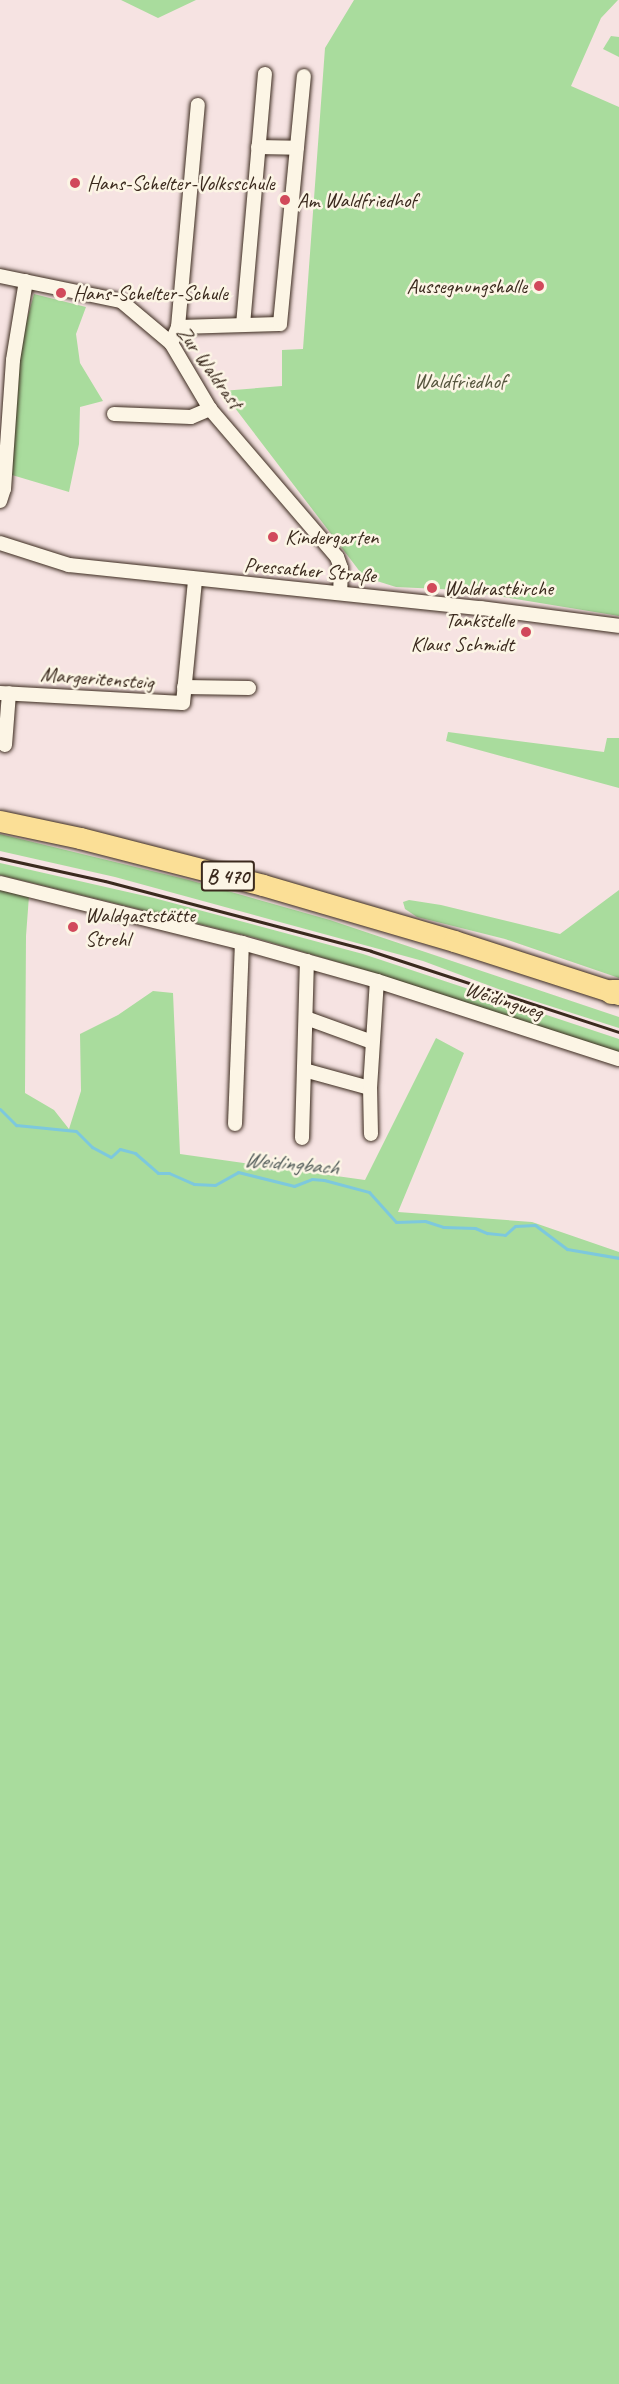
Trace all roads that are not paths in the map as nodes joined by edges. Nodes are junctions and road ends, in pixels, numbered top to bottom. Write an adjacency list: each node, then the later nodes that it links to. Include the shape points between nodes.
1 (265, 74): 4 (street)
2 (304, 76): 5 (street)
3 (198, 105): 9 (street)
4 (258, 147): 5 (street); 8 (street)
5 (297, 148): 8 (street, via 280,324)
6 (0, 276): 7 (street, Zur Waldrast)
7 (26, 281): 10 (street, Zur Waldrast, via 121,301); 11 (street)
8 (243, 325): 9 (street)
9 (178, 327): 10 (street)
10 (171, 343): 12 (street, Zur Waldrast)
11 (5, 407): 14 (street, via 4,489)
12 (210, 409): 13 (street, via 191,417); 17 (street, Zur Waldrast, via 337,557 341,568)
13 (114, 414)
14 (0, 501)
15 (0, 543): 16 (street, Pressather Straße, via 69,565)
16 (195, 580): 17 (street, Pressather Straße); 19 (street)
17 (340, 593): 18 (street, Pressather Straße)
18 (619, 626)
19 (184, 687): 20 (street, Margeritensteig); 21 (street, Margeritensteig, via 183,703)
20 (249, 688)
21 (4, 693): 22 (street, Margeritensteig)
22 (5, 745)
23 (0, 821): 28 (main road, B 470, via 263,885)
24 (0, 884): 25 (street, Weidingweg)
25 (242, 943): 26 (street, Weidingweg); 34 (street)
26 (307, 962): 27 (street, Weidingweg); 29 (street)
27 (377, 981): 30 (street); 31 (street, Weidingweg)
28 (617, 993)
29 (306, 1018): 30 (street); 32 (street)
30 (372, 1042): 33 (street)
31 (619, 1059)
32 (304, 1070): 33 (street); 36 (street)
33 (370, 1088): 35 (street)
34 (235, 1124)
35 (371, 1134)
36 (302, 1138)

